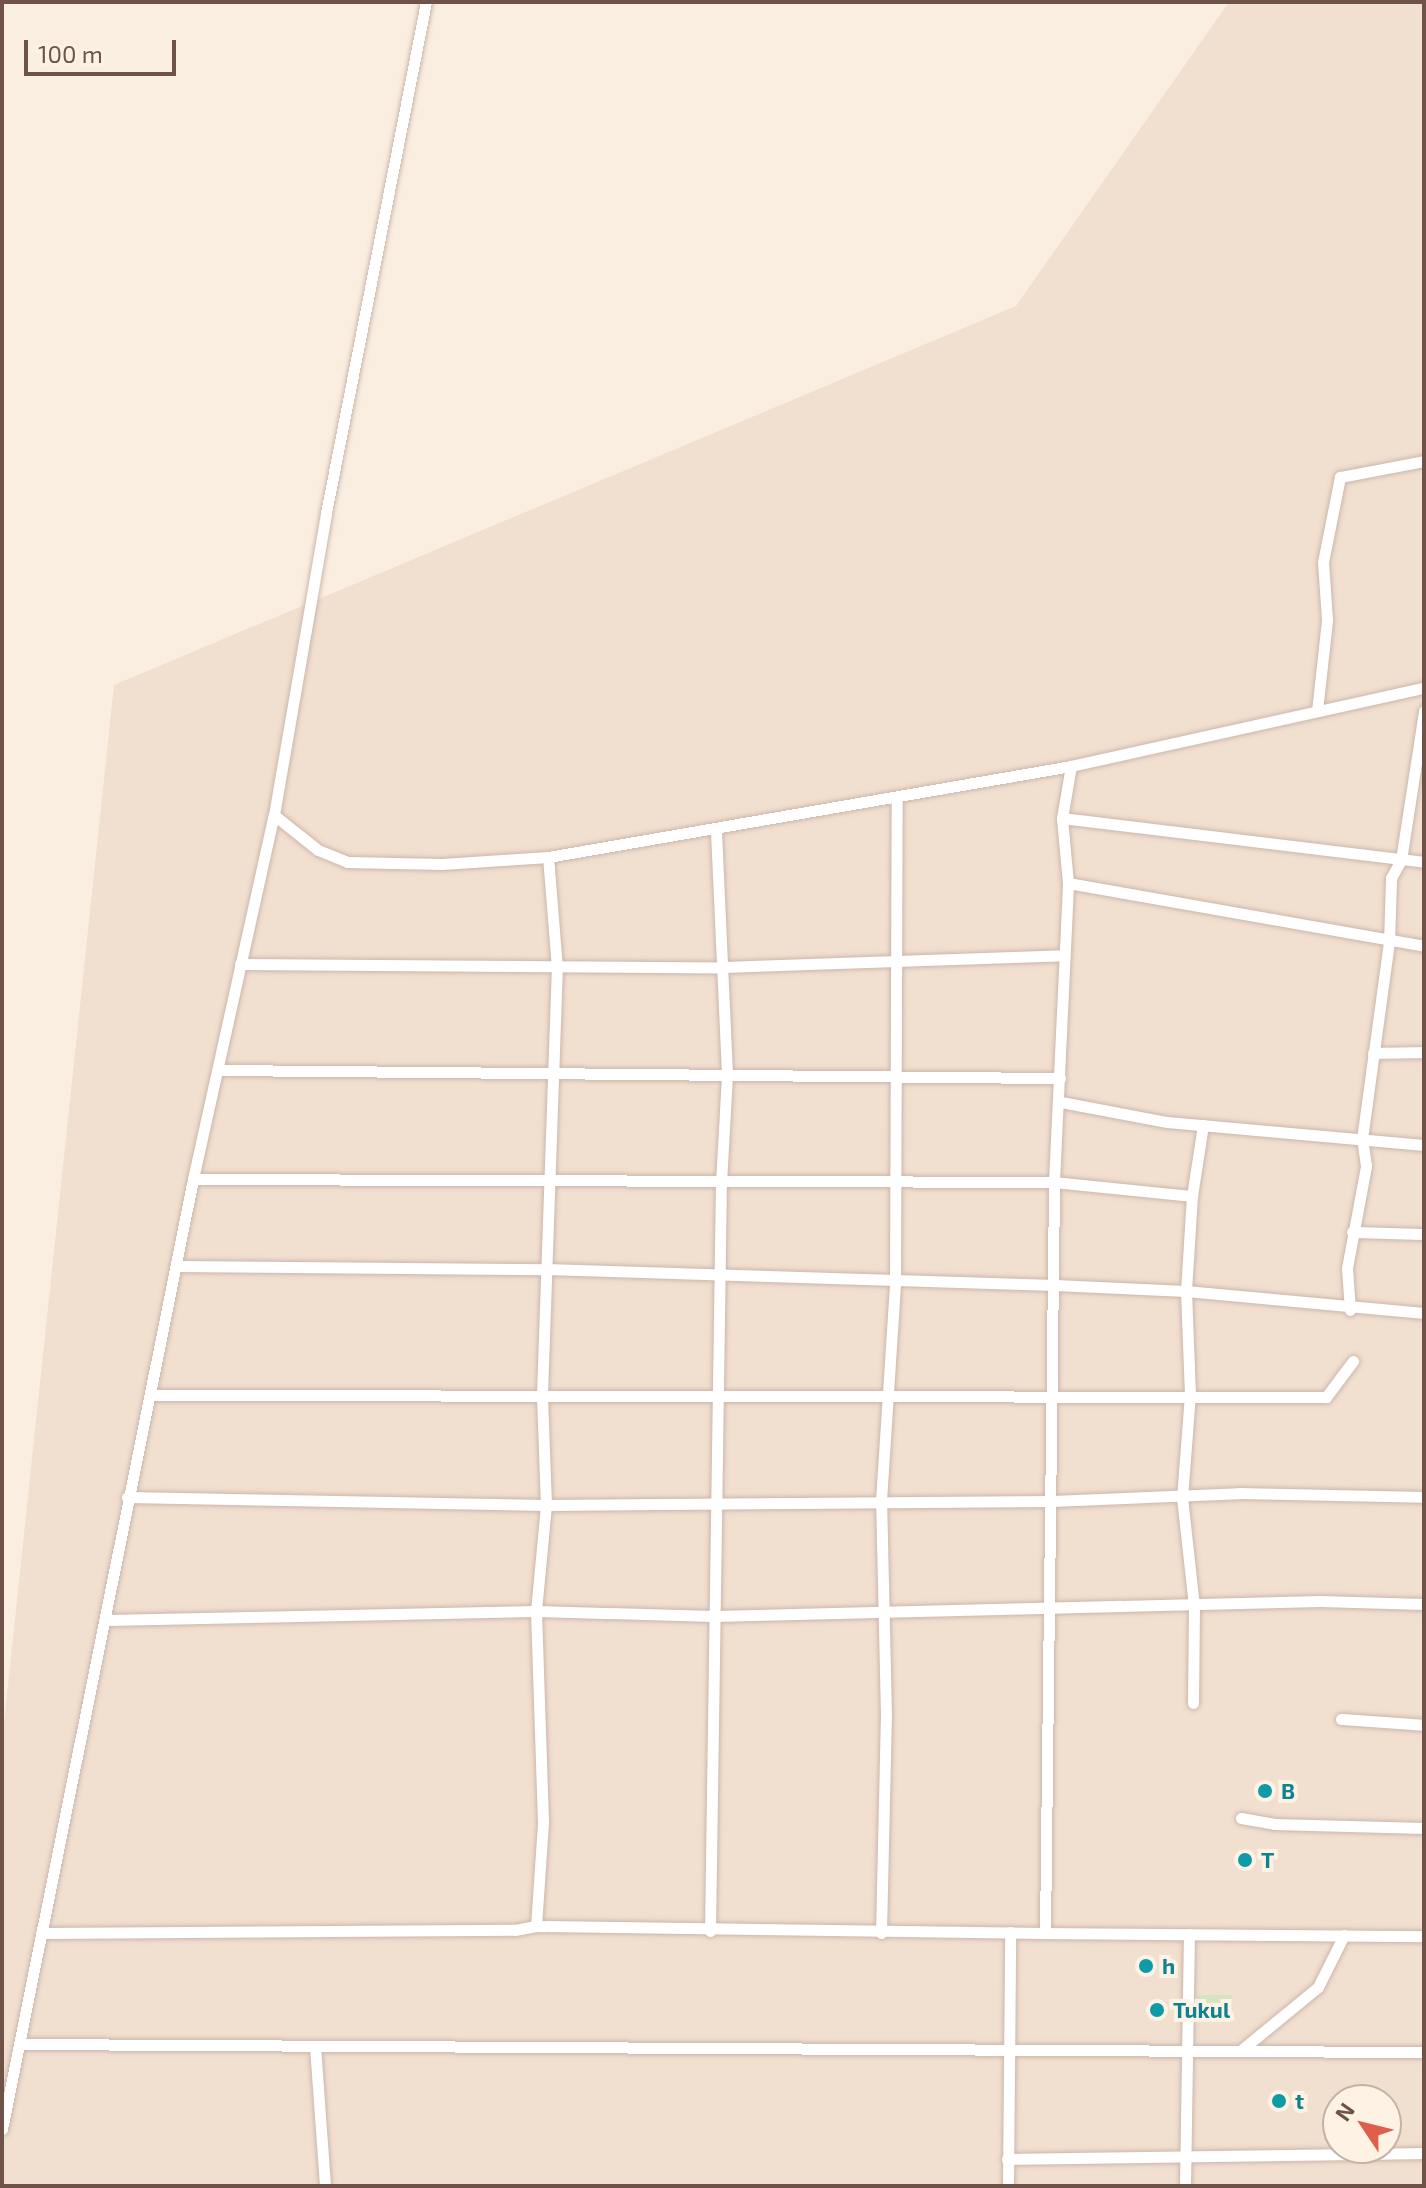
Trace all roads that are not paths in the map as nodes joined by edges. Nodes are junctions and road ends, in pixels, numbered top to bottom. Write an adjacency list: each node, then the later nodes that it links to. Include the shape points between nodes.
1 (426, 2): 8 (street, via 326,513)
2 (1424, 461): 4 (street, via 1340,477 1323,562 1327,620)
3 (1424, 688): 4 (street)
4 (1317, 711): 6 (street)
5 (1424, 711): 12 (street)
6 (1071, 766): 7 (street); 9 (street)
7 (897, 797): 10 (street); 18 (street)
8 (274, 815): 11 (street, via 318,850 347,862 442,864); 19 (street)
9 (1062, 818): 12 (street); 14 (street)
10 (716, 829): 11 (street); 20 (street)
11 (548, 857): 21 (street)
12 (1401, 860): 13 (street); 15 (street, via 1391,878)
13 (1424, 862)
14 (1068, 883): 15 (street); 17 (street)
15 (1389, 943): 16 (street); 23 (street)
16 (1424, 946)
17 (1064, 955): 18 (street); 28 (street)
18 (899, 962): 20 (street); 25 (street)
19 (240, 964): 21 (street); 24 (street)
20 (724, 967): 21 (street); 27 (street)
21 (557, 968): 26 (street)
22 (1424, 1052): 23 (street)
23 (1373, 1053): 31 (street)
24 (219, 1070): 26 (street); 33 (street)
25 (898, 1073): 27 (street); 28 (street); 37 (street)
26 (551, 1074): 27 (street); 34 (street)
27 (727, 1074): 36 (street)
28 (1060, 1078): 29 (street)
29 (1061, 1102): 30 (street); 35 (street)
30 (1203, 1125): 31 (street); 38 (street)
31 (1362, 1139): 32 (street); 39 (street, via 1366,1166)
32 (1424, 1145)
33 (193, 1179): 34 (street); 41 (street)
34 (550, 1181): 36 (street); 42 (street)
35 (1054, 1182): 37 (street); 38 (street); 45 (street)
36 (721, 1183): 37 (street); 43 (street)
37 (896, 1183): 44 (street)
38 (1192, 1196): 46 (street)
39 (1352, 1232): 40 (street); 47 (street)
40 (1424, 1234)
41 (177, 1266): 42 (street); 52 (street)
42 (546, 1269): 43 (street); 50 (street)
43 (721, 1278): 44 (street); 51 (street)
44 (895, 1284): 45 (street); 54 (street)
45 (1055, 1285): 46 (street); 55 (street)
46 (1186, 1291): 47 (street); 53 (street)
47 (1350, 1310): 48 (street)
48 (1424, 1313)
49 (1353, 1361): 53 (street, via 1326,1397)
50 (542, 1394): 51 (street); 52 (street); 62 (street)
51 (718, 1394): 54 (street); 61 (street)
52 (150, 1395): 56 (street)
53 (1190, 1395): 55 (street); 58 (street)
54 (886, 1396): 55 (street); 59 (street)
55 (1054, 1397): 60 (street)
56 (127, 1497): 62 (street); 69 (street)
57 (1424, 1497): 58 (street, via 1239,1493)
58 (1182, 1498): 60 (street); 64 (street)
59 (881, 1501): 60 (street); 61 (street); 67 (street)
60 (1052, 1501): 65 (street)
61 (719, 1503): 62 (street); 68 (street)
62 (546, 1505): 66 (street)
63 (1424, 1604): 64 (street)
64 (1194, 1606): 65 (street); 70 (street)
65 (1051, 1608): 67 (street); 80 (street)
66 (536, 1611): 68 (street); 69 (street); 75 (street, via 543,1791)
67 (885, 1611): 68 (street); 79 (street)
68 (714, 1616): 76 (street)
69 (107, 1620): 78 (street)
70 (1193, 1703)
71 (1341, 1719): 72 (street)
72 (1424, 1725)
73 (1241, 1818): 74 (street, via 1274,1824)
74 (1424, 1828)
75 (536, 1926): 76 (street); 78 (street)
76 (710, 1931): 79 (street)
77 (1010, 1932): 79 (street); 80 (street); 87 (street)
78 (41, 1933): 84 (street)
79 (881, 1933)
80 (1045, 1933): 81 (street)
81 (1189, 1934): 82 (street); 86 (street)
82 (1344, 1935): 83 (street); 88 (street, via 1318,1987)
83 (1424, 1936)
84 (19, 2044): 85 (street); 90 (street)
85 (315, 2046): 87 (street); 94 (street)
86 (1187, 2048): 87 (street); 88 (street); 92 (street)
87 (1007, 2051): 93 (street)
88 (1240, 2051): 89 (street)
89 (1424, 2052)
90 (2, 2129)
91 (1424, 2153): 92 (street)
92 (1185, 2158): 93 (street); 96 (street)
93 (1007, 2159): 95 (street)
94 (325, 2186)
95 (1008, 2186)
96 (1185, 2186)

